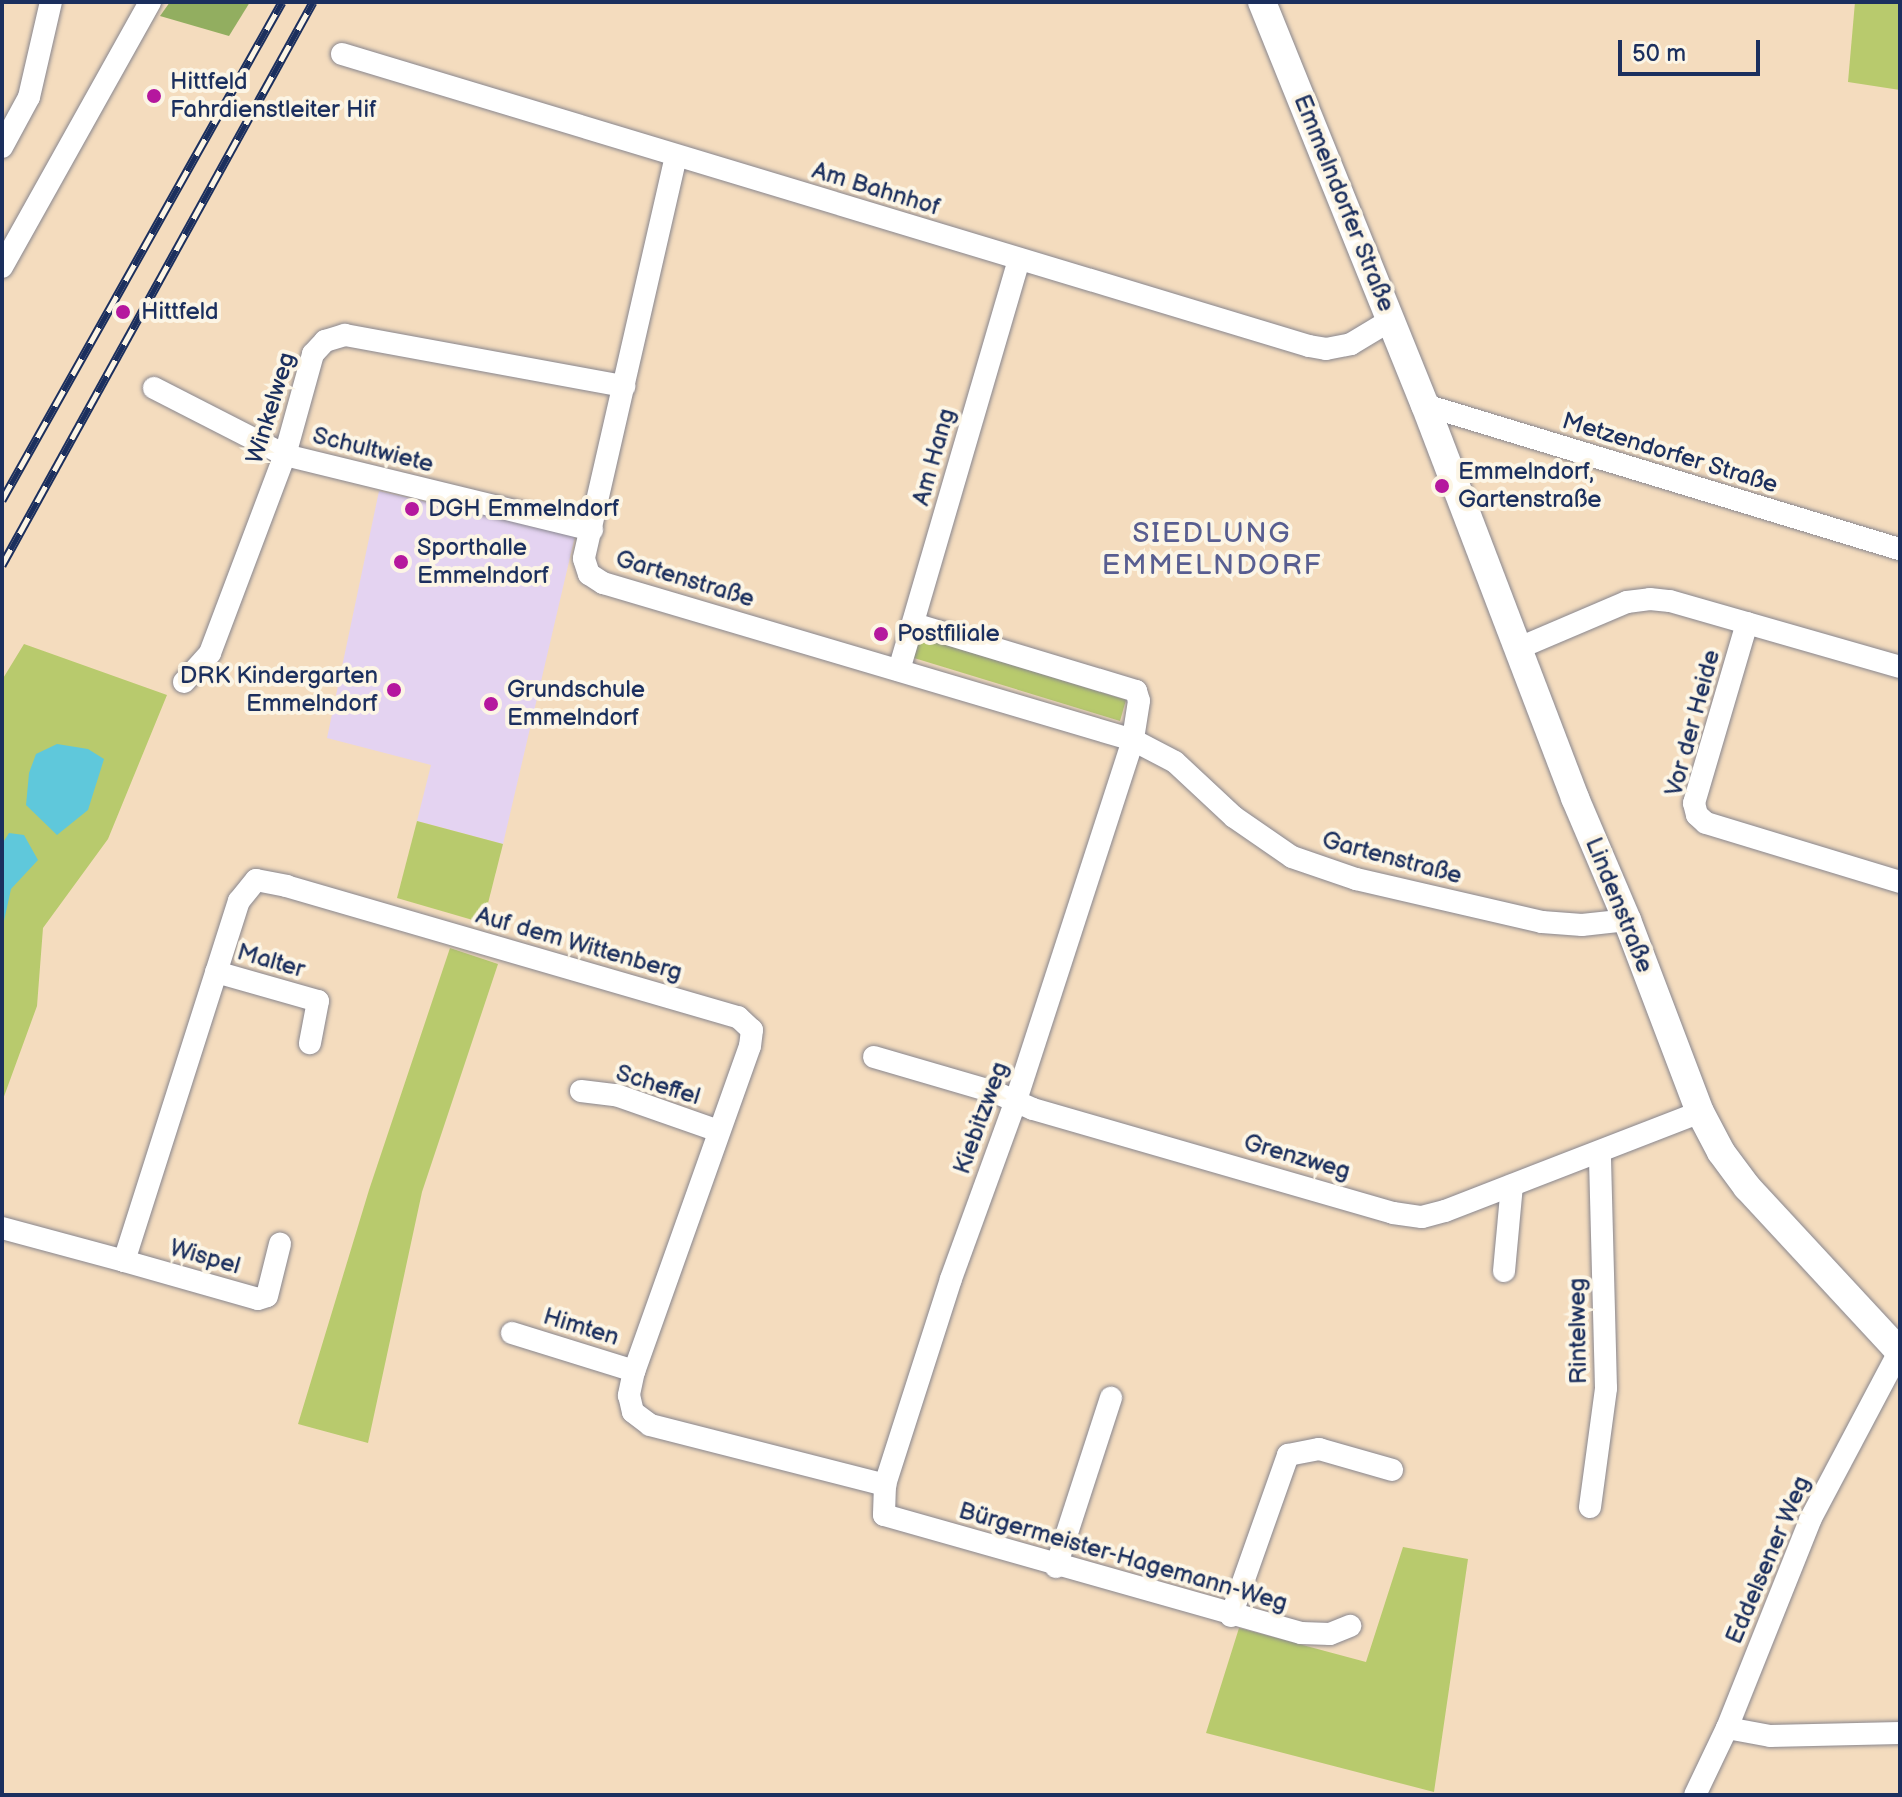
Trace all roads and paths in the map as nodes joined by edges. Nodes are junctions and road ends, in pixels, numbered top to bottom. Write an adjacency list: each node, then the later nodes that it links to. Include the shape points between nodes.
1 (51, 2): 5 (street, via 29,97)
2 (150, 2): 8 (street)
3 (1262, 2): 9 (street, Emmelndorfer Straße)
4 (342, 54): 6 (street, Am Bahnhof)
5 (2, 147)
6 (676, 156): 7 (street, Am Bahnhof); 10 (street, Gartenstraße)
7 (1019, 259): 9 (street, Am Bahnhof, via 1326,349 1351,344); 17 (street, Am Hang)
8 (2, 267)
9 (1391, 320): 12 (street, Emmelndorfer Straße)
10 (624, 386): 13 (street, Winkelweg, via 345,335 325,341 313,354); 14 (street, Gartenstraße)
11 (154, 388): 13 (street, Schultwiete)
12 (1425, 405): 15 (street, Metzendorfer Straße); 18 (street, Lindenstraße)
13 (285, 455): 14 (street, Schultwiete); 21 (street, Winkelweg, via 210,653)
14 (592, 530): 20 (street, Gartenstraße, via 584,559 589,574 603,583)
15 (1900, 549)
16 (1747, 623): 18 (street, Vor der Heide, via 1650,599 1627,602); 19 (street, Vor der Heide); 23 (street, Vor der Heide, via 1694,803 1697,815 1706,823)
17 (914, 624): 20 (street, Am Hang); 22 (street, via 1136,691)
18 (1519, 648): 24 (street, Lindenstraße)
19 (1900, 667)
20 (899, 670): 22 (street, Gartenstraße)
21 (184, 682)
22 (1133, 740): 24 (street, Gartenstraße, via 1175,762 1234,817 1292,857 1356,879 1542,922); 29 (street, Kiebitzweg)
23 (1900, 882)
24 (1627, 920): 30 (street, Lindenstraße)
25 (216, 972): 26 (street, Malter, via 318,1001); 31 (street, Auf dem Wittenberg, via 239,901 256,880 738,1017 752,1030 750,1046); 36 (street, Auf dem Wittenberg)
26 (310, 1043)
27 (874, 1057): 29 (street, Grenzweg)
28 (581, 1091): 31 (street, Scheffel, via 616,1095)
29 (1015, 1103): 33 (street, Grenzweg, via 1393,1213 1422,1217); 43 (street, Kiebitzweg)
30 (1700, 1112): 32 (street, Grenzweg); 39 (street, Lindenstraße, via 1747,1187)
31 (719, 1131): 40 (street, Auf dem Wittenberg)
32 (1600, 1153): 33 (street, Grenzweg); 44 (street, Rintelweg, via 1606,1388)
33 (1512, 1185): 37 (street)
34 (2, 1228): 36 (street)
35 (280, 1244): 36 (street, Wispel, via 267,1296 258,1299)
36 (124, 1261)
37 (1504, 1271)
38 (512, 1333): 40 (street, Himten)
39 (1900, 1351): 49 (street, Eddelsener Weg, via 1810,1520)
40 (634, 1371): 43 (street, Auf dem Wittenberg, via 629,1395 633,1412 650,1425)
41 (1111, 1398): 46 (street)
42 (1392, 1470): 47 (street, via 1319,1449 1288,1455)
43 (885, 1485): 45 (street, Kiebitzweg)
44 (1590, 1507)
45 (884, 1515): 46 (street, Bürgermeister-Hagemann-Weg)
46 (1056, 1567): 47 (street, Bürgermeister-Hagemann-Weg)
47 (1231, 1616): 48 (street, Bürgermeister-Hagemann-Weg, via 1301,1633 1330,1634)
48 (1350, 1626)
49 (1727, 1728): 50 (street, via 1770,1736); 51 (street, Eddelsener Weg)
50 (1900, 1733)
51 (1695, 1795)

